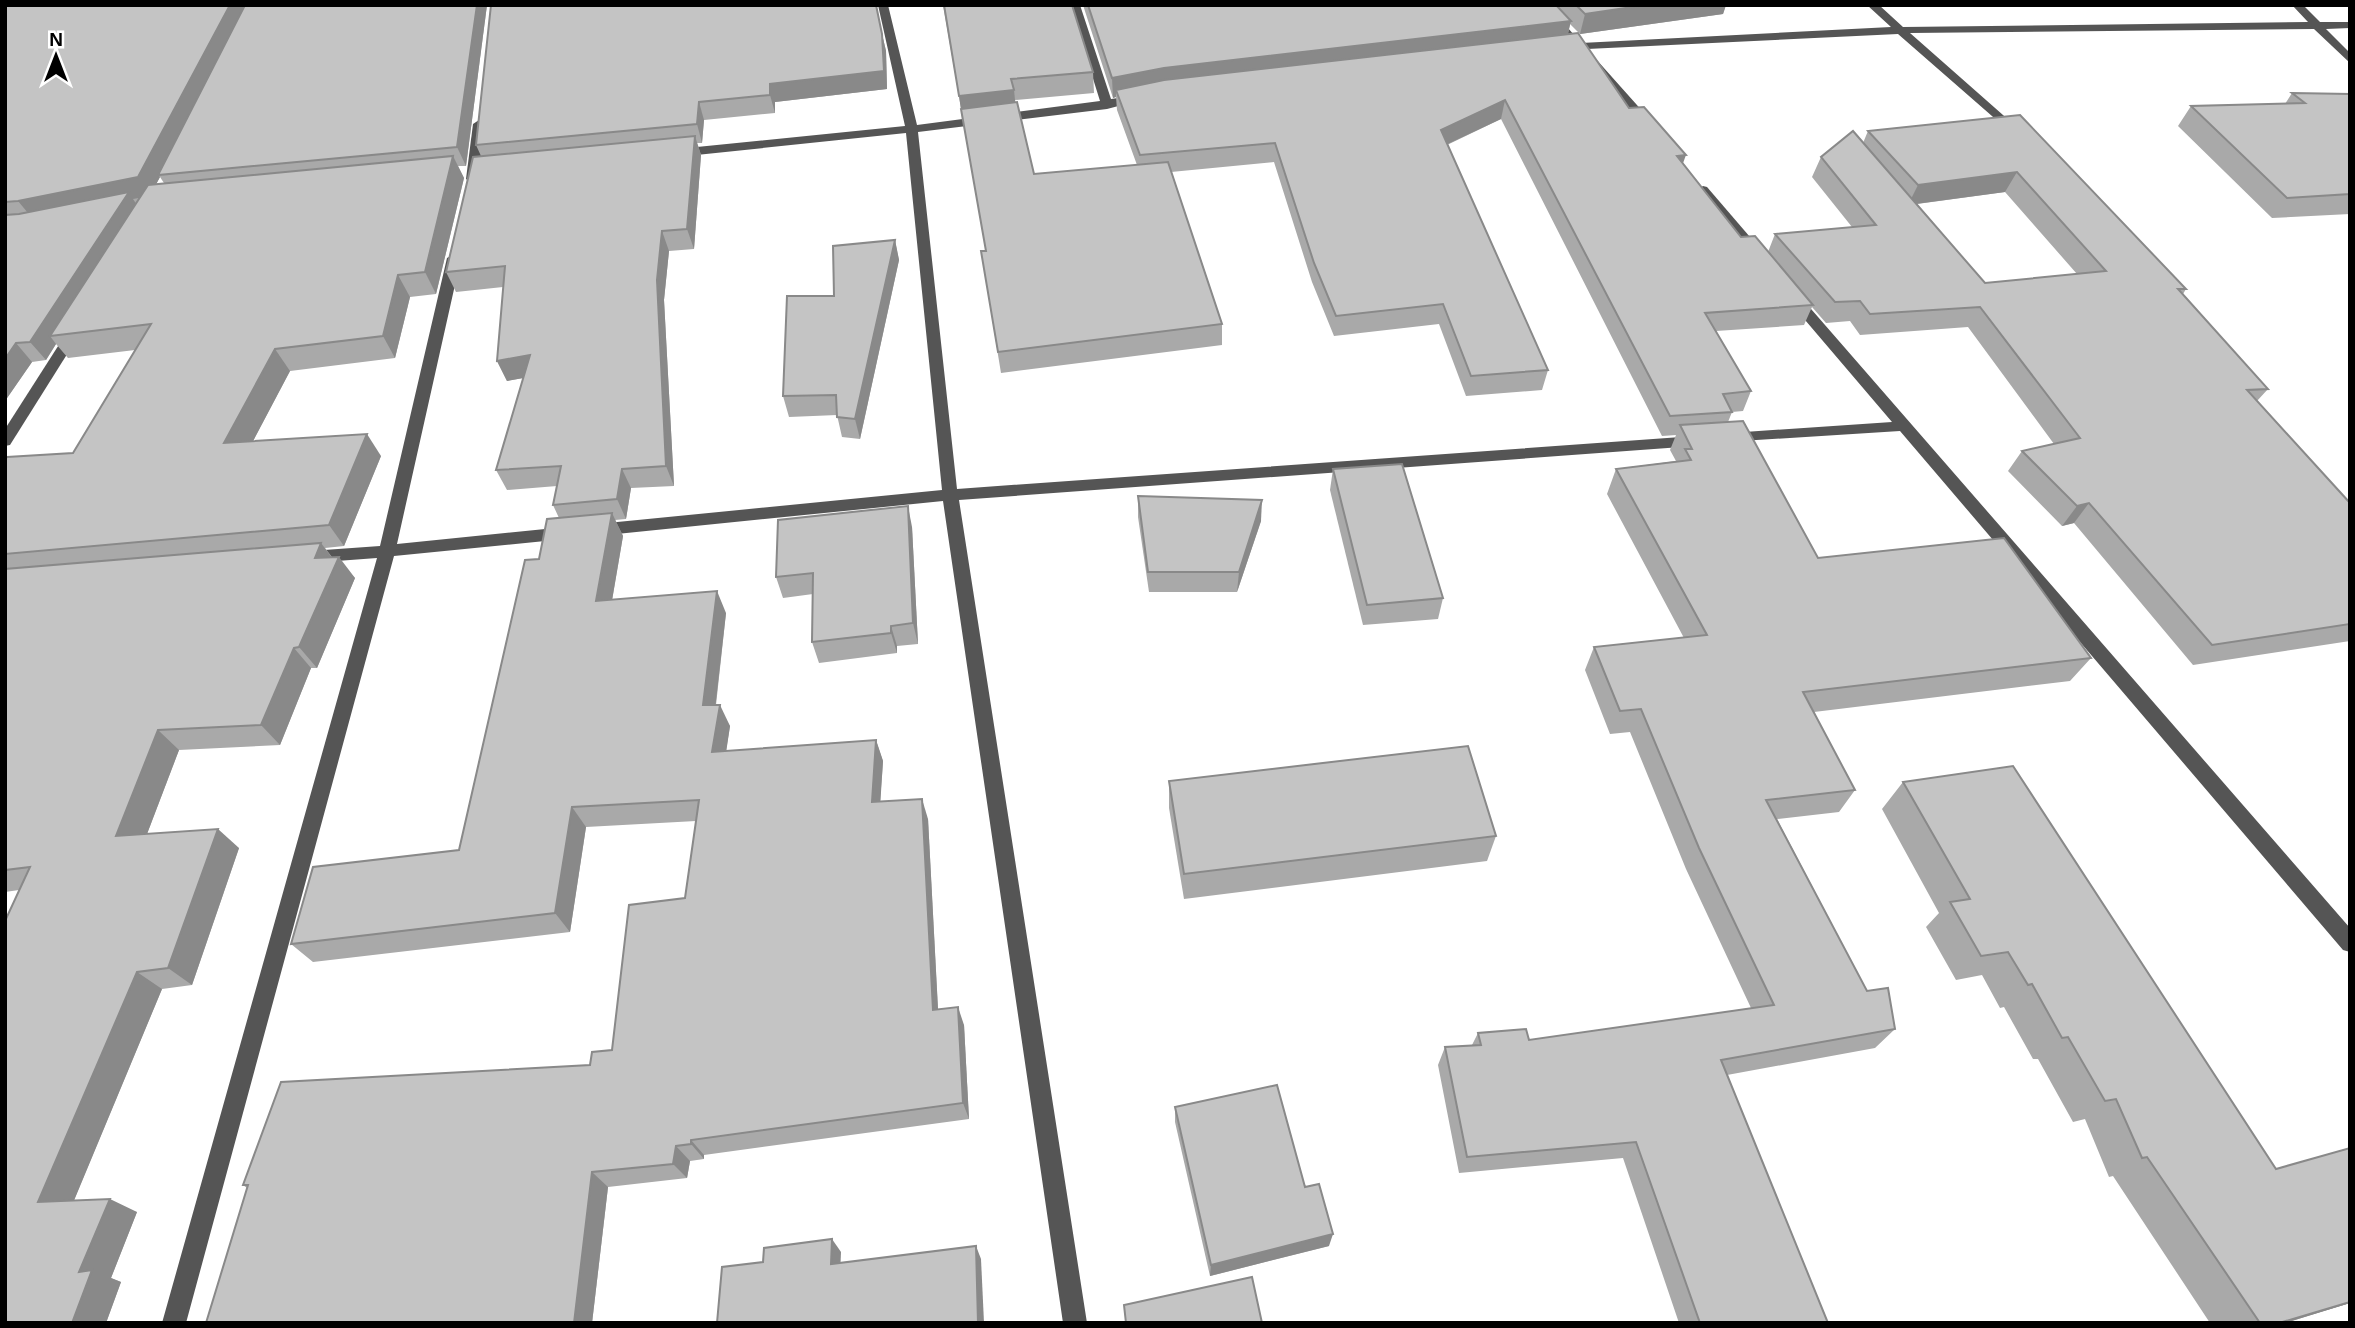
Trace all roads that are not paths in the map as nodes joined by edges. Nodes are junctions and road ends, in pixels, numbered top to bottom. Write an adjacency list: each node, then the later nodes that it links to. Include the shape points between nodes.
1 (883, 5): 15 (street)
2 (1075, 5): 13 (street)
3 (1542, 5): 9 (street)
4 (1872, 5): 8 (street)
5 (2297, 5): 6 (street)
6 (2316, 25): 7 (street); 8 (street); 11 (street)
7 (2350, 25)
8 (1904, 30): 9 (street); 17 (street)
9 (1581, 45): 10 (street); 16 (street)
10 (1553, 49)
11 (2350, 60)
12 (1153, 96): 13 (street)
13 (1107, 105): 15 (street)
14 (481, 108): 20 (street)
15 (912, 129): 18 (street); 27 (street)
16 (1661, 141)
17 (2030, 146)
18 (666, 154)
19 (1696, 183): 22 (street)
20 (467, 200)
21 (458, 240): 28 (street)
22 (1768, 267)
23 (1786, 288): 25 (street)
24 (85, 316): 26 (street)
25 (1901, 426): 27 (street); 30 (street)
26 (5, 442)
27 (950, 495): 28 (street); 32 (street)
28 (387, 551): 29 (street); 31 (street)
29 (291, 559)
30 (2350, 943)
31 (174, 1323)
32 (1076, 1323)

